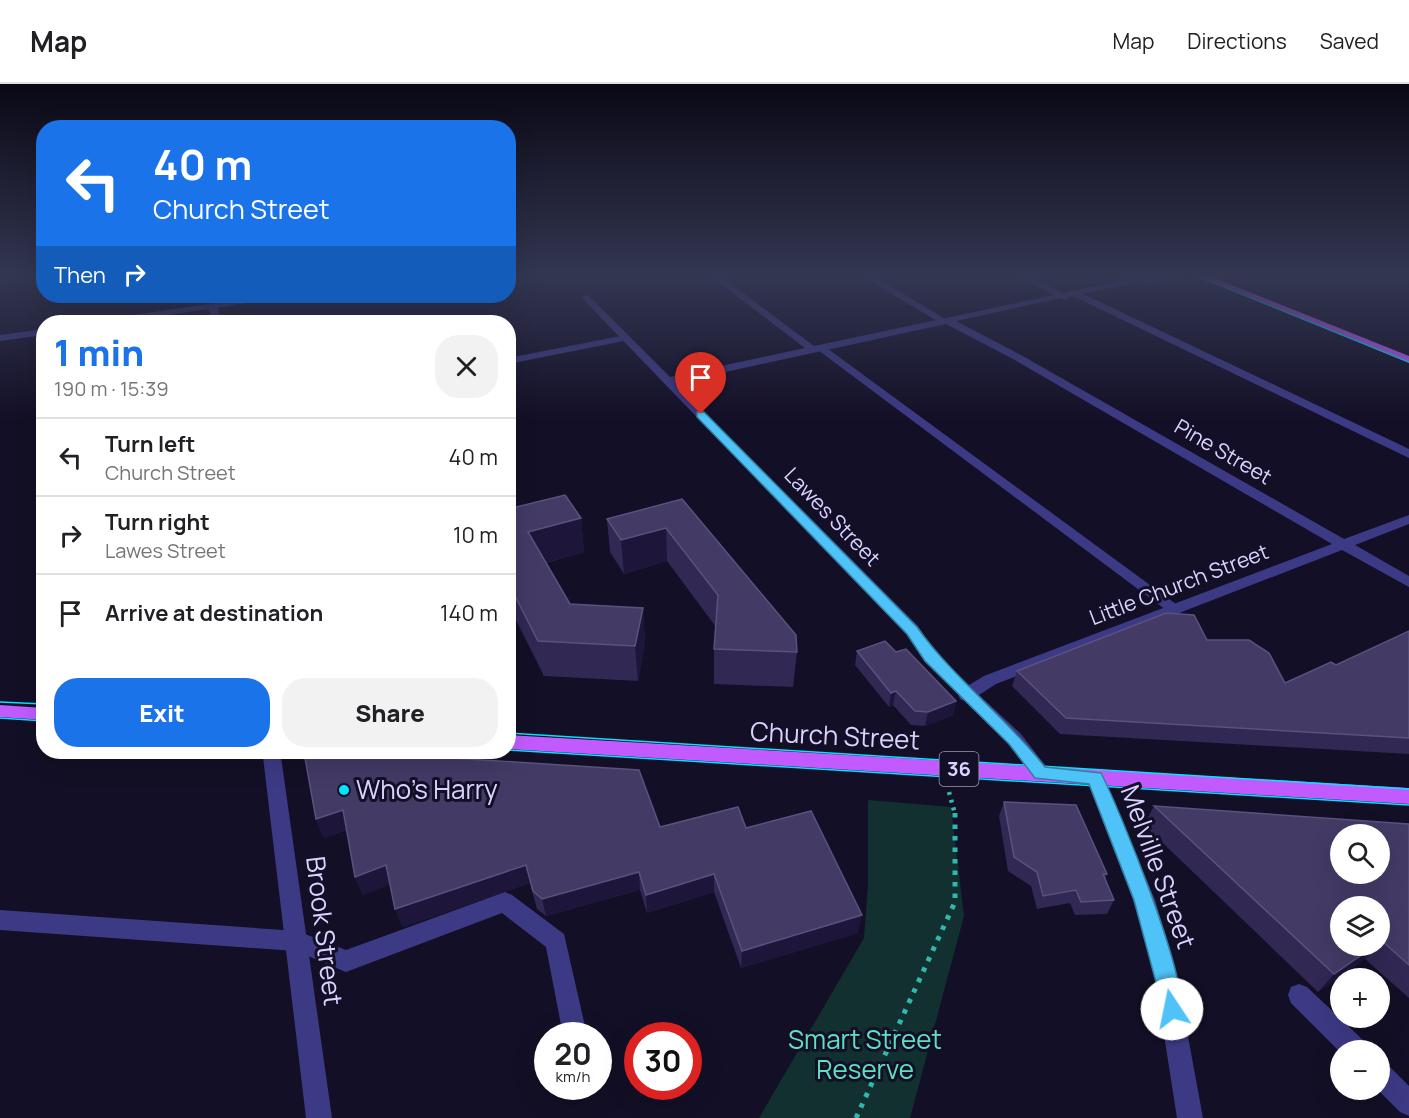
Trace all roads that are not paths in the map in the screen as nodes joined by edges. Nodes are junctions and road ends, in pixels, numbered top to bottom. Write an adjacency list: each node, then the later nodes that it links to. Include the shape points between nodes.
1 (611, 323): 10 (street, Lawes Street)
2 (781, 323): 11 (street)
3 (941, 323): 11 (street)
4 (950, 323): 12 (street, Pine Street)
5 (967, 323): 12 (street, Pine Street)
6 (1137, 323): 16 (street)
7 (1318, 323): 14 (main road)
8 (36, 333): 9 (street)
9 (0, 338)
10 (626, 338): 13 (street); 15 (street, Lawes Street)
11 (817, 349): 15 (street); 20 (street)
12 (1017, 357): 18 (street, Pine Street)
13 (516, 359)
14 (1409, 360)
15 (668, 381): 21 (street, Lawes Street, via 912,630 930,657)
16 (1409, 454)
17 (1409, 519): 18 (street, Little Church Street)
18 (1343, 544): 19 (street, Pine Street); 20 (street, Little Church Street)
19 (1409, 582)
20 (1174, 610): 21 (street, Little Church Street, via 990,680)
21 (966, 695): 26 (street, Lawes Street, via 1014,739)
22 (0, 711): 23 (main road)
23 (36, 713)
24 (516, 742): 26 (main road, Church Street / 36)
25 (272, 759): 30 (street, Brook Street)
26 (1041, 774): 27 (main road, Church Street / 36)
27 (1095, 777): 28 (main road, Church Street / 36); 37 (street, Melville Street, via 1144,900 1165,971)
28 (1409, 796)
29 (0, 920): 30 (street)
30 (297, 941): 32 (street, via 346,961 505,902 556,941); 36 (street, Brook Street)
31 (1299, 995): 33 (street)
32 (572, 1022)
33 (1345, 1040)
34 (1390, 1083): 35 (street)
35 (1406, 1095)
36 (319, 1118)
37 (1190, 1118)

